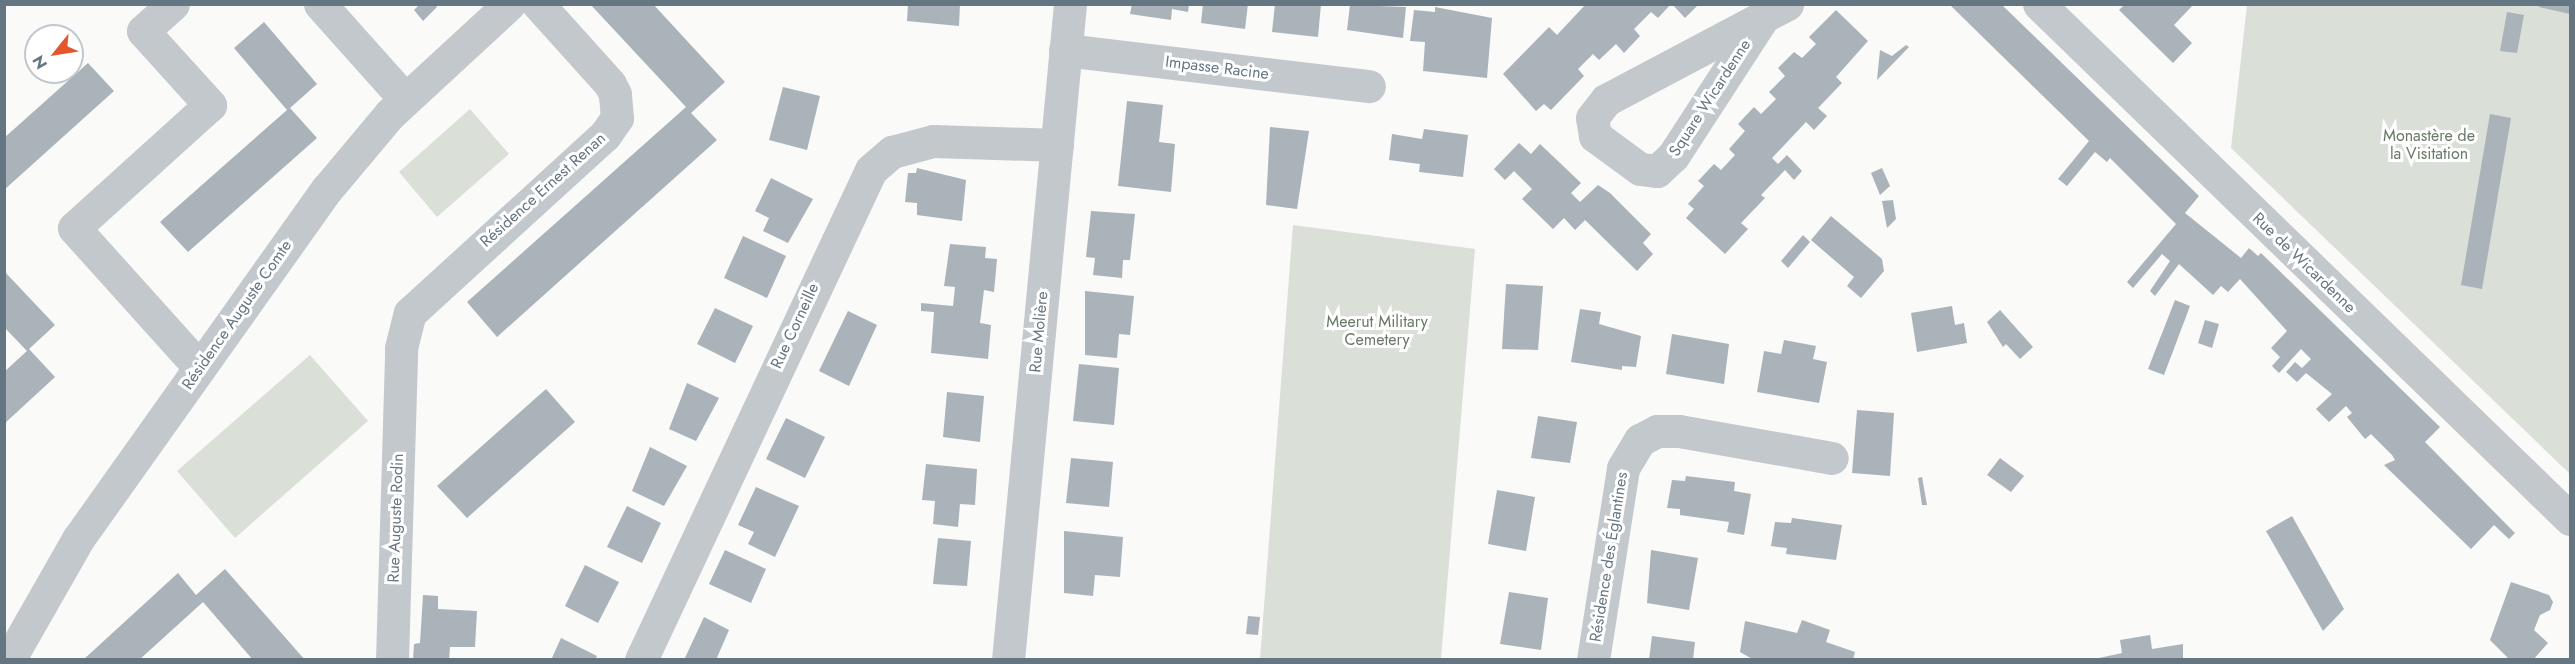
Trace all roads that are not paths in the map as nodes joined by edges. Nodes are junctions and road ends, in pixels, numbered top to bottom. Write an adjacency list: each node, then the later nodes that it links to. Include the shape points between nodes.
1 (173, 4): 12 (street, via 143,31 210,105 74,228)
2 (320, 4): 10 (street)
3 (509, 4): 10 (street, Résidence Auguste Comte)
4 (538, 4): 13 (street, Résidence Ernest Renan, via 610,84 617,118 605,135 416,304 402,334)
5 (1070, 4): 8 (street, Rue Molière)
6 (2039, 4): 15 (street, Rue de Wicardenne)
7 (1774, 12): 7 (street, Square Wicardenne, via 1606,100 1592,118 1595,136 1640,169 1658,171)
8 (1065, 50): 9 (street, Impasse Racine); 11 (street, Rue Molière)
9 (1369, 86)
10 (405, 99): 12 (street, Résidence Auguste Comte, via 327,189)
11 (1057, 146): 18 (street, Rue Corneille, via 933,141 892,152 871,170); 19 (street, Rue Molière)
12 (200, 368): 16 (street, Résidence Auguste Comte, via 67,555)
13 (400, 377): 17 (street, Rue Auguste Rodin)
14 (1832, 458): 20 (street, Résidence des Églantines, via 1679,431 1657,431 1640,440 1623,468)
15 (2571, 519)
16 (9, 660)
17 (392, 660)
18 (641, 660)
19 (1008, 660)
20 (1593, 660)

